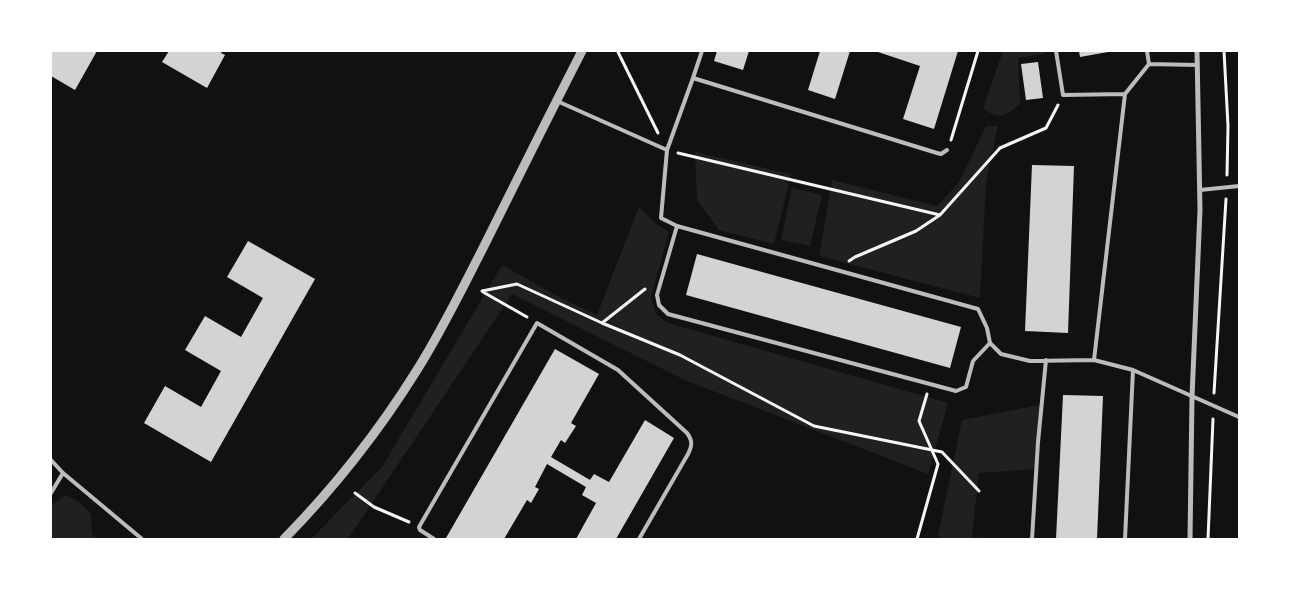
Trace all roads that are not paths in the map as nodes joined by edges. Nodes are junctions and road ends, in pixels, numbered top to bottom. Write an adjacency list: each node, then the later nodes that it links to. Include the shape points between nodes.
1 (582, 51): 10 (street)
2 (702, 51): 8 (lane)
3 (1056, 51): 9 (lane, via 1064,95)
4 (1147, 51): 6 (lane)
5 (1197, 51): 7 (street)
6 (1149, 64): 7 (lane); 9 (lane)
7 (1197, 66): 14 (street)
8 (693, 78): 11 (lane); 12 (lane, via 937,153)
9 (1125, 94): 18 (lane)
10 (557, 101): 11 (lane); 26 (street, via 418,369 366,444)
11 (667, 150): 15 (lane, via 660,218)
12 (947, 150)
13 (1239, 186): 14 (lane)
14 (1200, 190): 20 (street)
15 (677, 226): 16 (lane, via 978,309); 16 (lane, via 657,295 668,314 956,391 966,387 973,361)
16 (990, 343): 17 (lane, via 1001,354 1030,361)
17 (1046, 360): 18 (lane); 29 (lane)
18 (1094, 360): 19 (lane)
19 (1133, 370): 20 (lane); 30 (lane)
20 (1192, 397): 21 (lane); 31 (street)
21 (1239, 418)
22 (51, 460): 23 (lane)
23 (63, 473): 24 (lane); 25 (lane)
24 (51, 493)
25 (142, 539)
26 (284, 539)
27 (434, 539): 28 (lane, via 419,526 537,323 618,370 691,440 688,454)
28 (640, 539)
29 (1032, 539)
30 (1125, 539)
31 (1190, 539)

